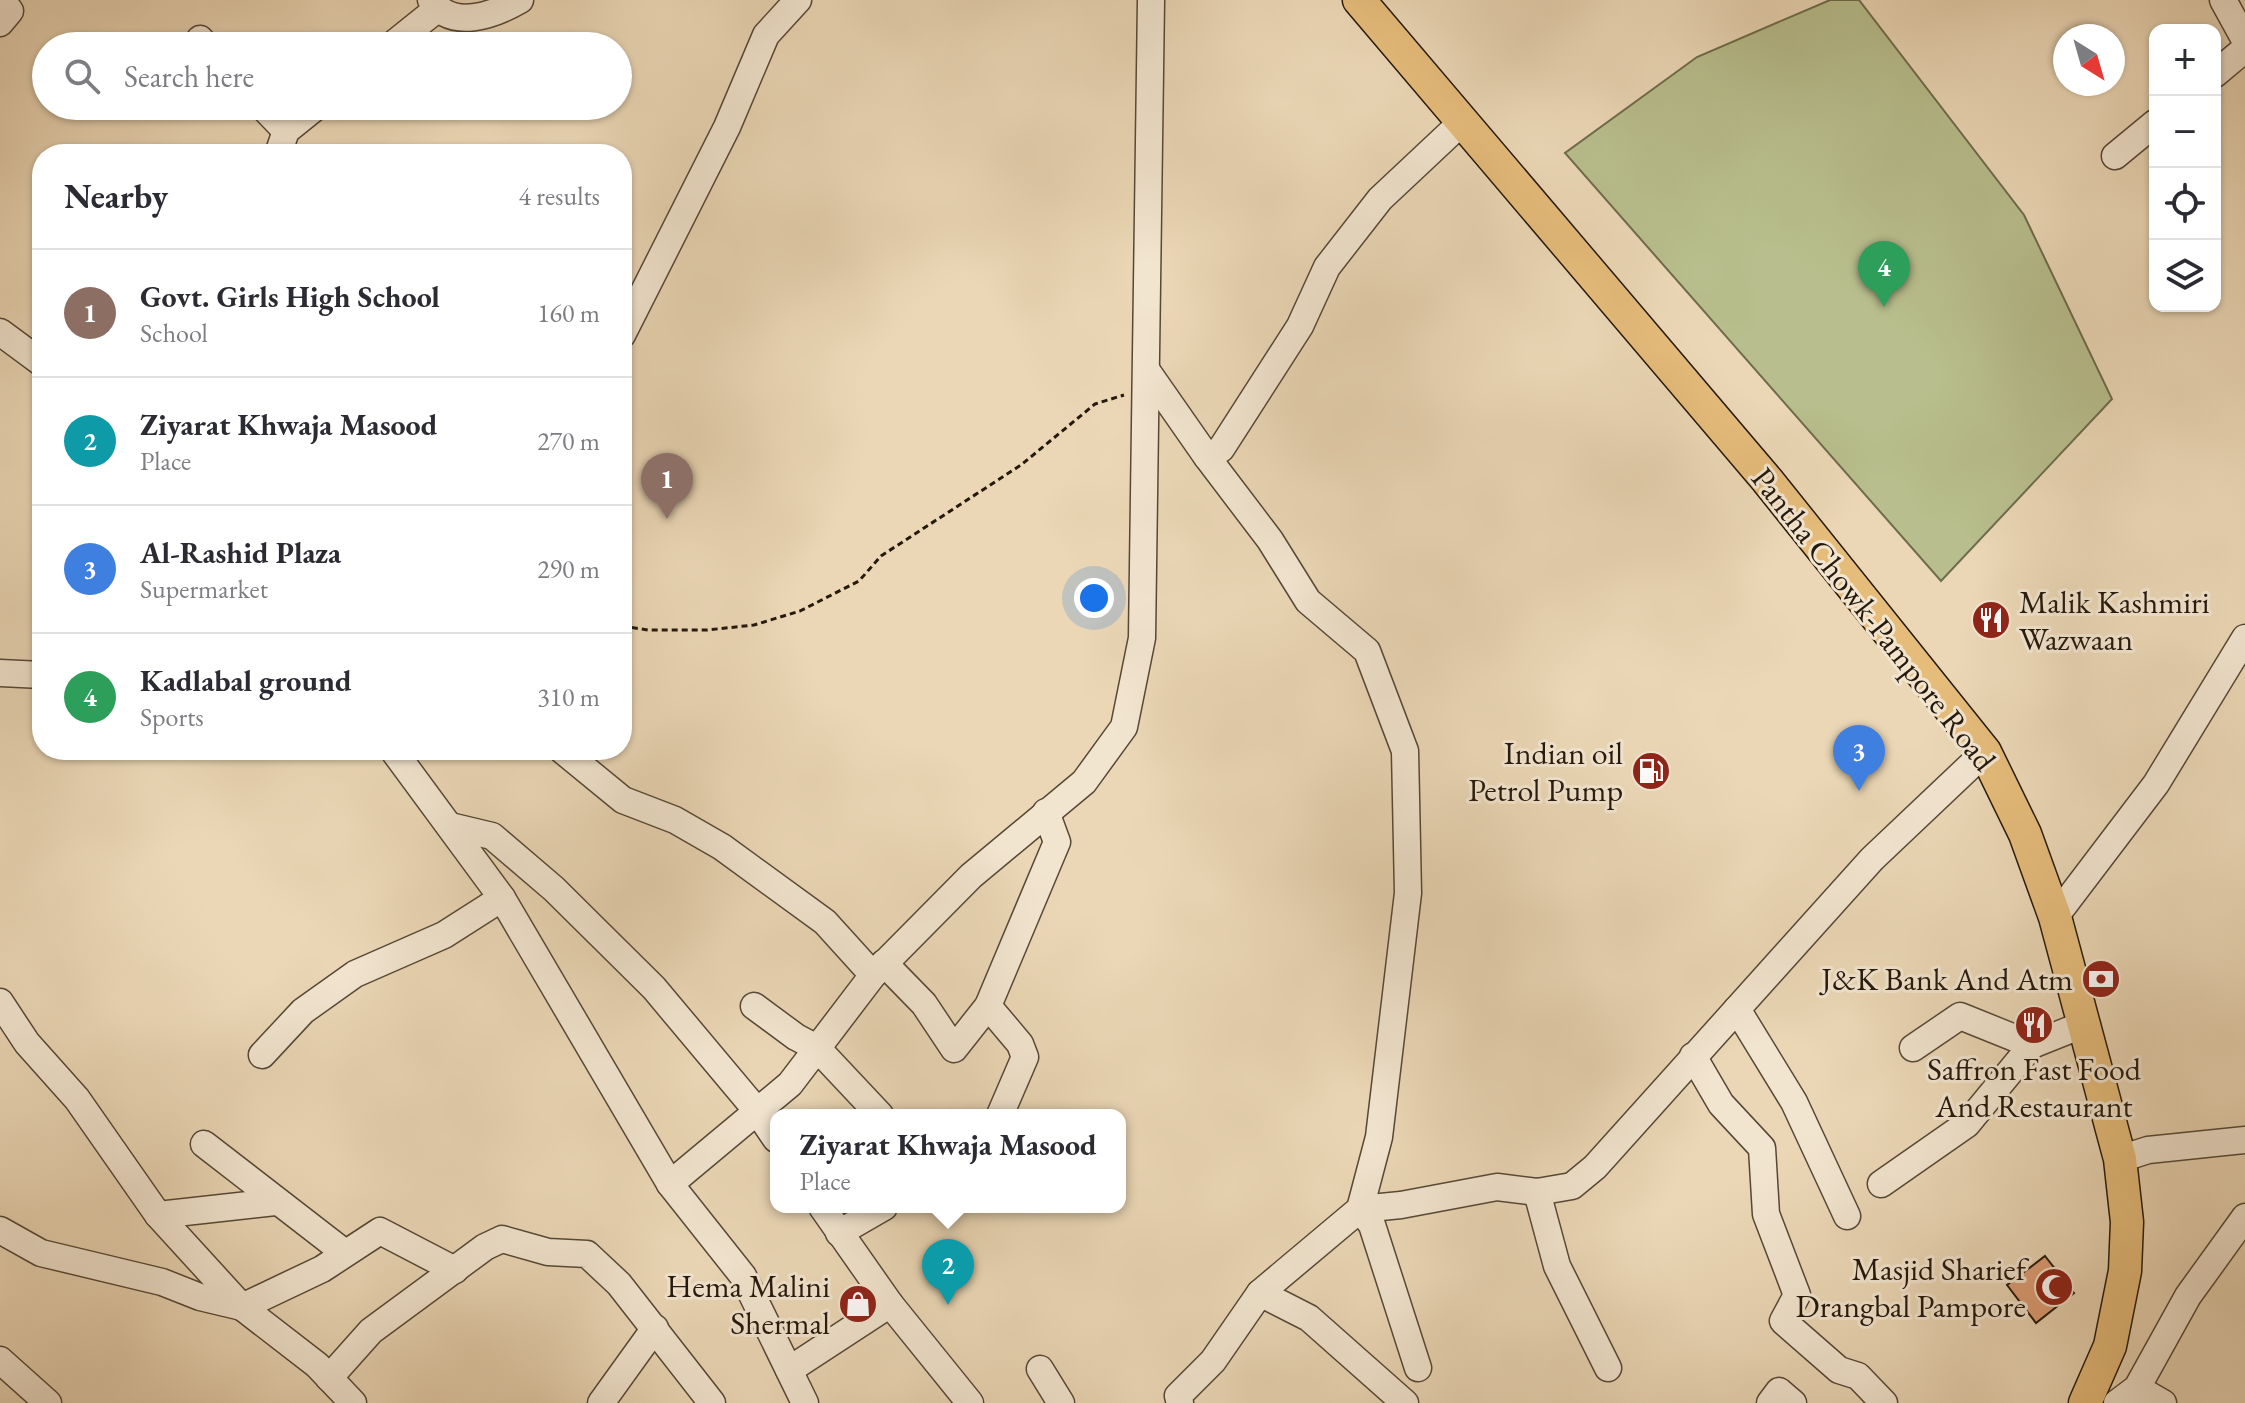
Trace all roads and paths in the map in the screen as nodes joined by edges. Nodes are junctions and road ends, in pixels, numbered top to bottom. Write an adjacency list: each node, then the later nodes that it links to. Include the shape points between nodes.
1 (520, 0): 6 (street, via 481,20)
2 (798, 0): 17 (street, via 766,35 727,127)
3 (1151, 0): 20 (street)
4 (1359, 0): 13 (main road, Pantha Chowk-Pampore Road)
5 (2223, 0): 8 (street)
6 (434, 4): 7 (street)
7 (405, 32)
8 (2245, 40)
9 (2245, 49): 10 (street)
10 (2221, 69)
11 (270, 120): 15 (street)
12 (303, 120): 15 (street)
13 (1461, 123): 21 (street, via 1380,199 1327,267 1300,326 1221,449); 26 (main road, Pantha Chowk-Pampore Road, via 1767,480)
14 (2149, 128): 16 (street)
15 (282, 142)
16 (2115, 156)
17 (632, 315)
18 (0, 332): 19 (street)
19 (32, 356)
20 (1147, 380): 21 (street); 22 (path, via 1095,404 1021,465 881,556 859,581 800,611 754,625 707,630); 29 (street, via 1142,638 1124,727 1084,782)
21 (1207, 457): 55 (street, via 1308,601 1367,651 1405,751 1408,893 1379,1137)
22 (632, 628)
23 (2245, 638): 32 (street, via 2156,784)
24 (0, 673): 25 (street)
25 (32, 675)
26 (1985, 752): 32 (main road, Pantha Chowk-Pampore Road, via 2025,834); 37 (street, via 1872,859)
27 (400, 760): 30 (street)
28 (574, 760): 33 (street, via 623,800 675,820 735,856)
29 (1046, 812): 33 (street, via 971,876); 36 (street, via 1057,842)
30 (450, 826): 31 (street); 46 (street, via 492,836 554,889 654,988)
31 (502, 898): 42 (street, via 444,935 355,974 303,1011); 51 (street)
32 (2055, 917): 38 (main road, Pantha Chowk-Pampore Road)
33 (879, 969): 36 (street, via 924,1004 954,1049); 40 (street)
34 (0, 1002): 58 (street, via 27,1043 77,1099)
35 (754, 1006): 40 (street)
36 (988, 1006): 45 (street, via 1025,1057)
37 (1737, 1009): 43 (street); 59 (street, via 1794,1102)
38 (2082, 1025): 39 (street); 50 (main road, Pantha Chowk-Pampore Road)
39 (2032, 1045): 41 (street, via 1960,1016); 52 (street, via 1967,1124)
40 (817, 1048): 44 (street); 46 (street, via 790,1084)
41 (1913, 1048)
42 (262, 1055)
43 (1693, 1056): 53 (street, via 1595,1167 1572,1186); 87 (street, via 1721,1104 1762,1148 1766,1214 1797,1295 1783,1321 1839,1370 1858,1376)
44 (874, 1109)
45 (1003, 1109)
46 (757, 1111): 47 (street); 51 (street)
47 (770, 1130)
48 (2245, 1140): 50 (street, via 2148,1150)
49 (204, 1144): 54 (street)
50 (2120, 1159): 88 (main road, Pantha Chowk-Pampore Road, via 2127,1222 2125,1271 2110,1346)
51 (670, 1184): 73 (street, via 743,1276)
52 (1881, 1184)
53 (1537, 1192): 55 (street, via 1497,1187); 71 (street, via 1557,1266)
54 (275, 1202): 58 (street); 63 (street)
55 (1360, 1209): 65 (street); 70 (street, via 1372,1225)
56 (826, 1213): 62 (street)
57 (874, 1213): 62 (street)
58 (158, 1215): 67 (street)
59 (1847, 1216)
60 (2245, 1217): 75 (street)
61 (0, 1230): 67 (street, via 41,1253)
62 (839, 1233): 66 (street)
63 (345, 1253): 64 (street, via 380,1231); 67 (street)
64 (455, 1270): 68 (street, via 502,1239 548,1252 587,1254); 74 (street, via 371,1331)
65 (1260, 1293): 76 (street, via 1213,1361); 84 (street, via 1309,1318)
66 (890, 1304): 73 (street); 82 (street)
67 (242, 1307): 74 (street)
68 (655, 1328): 79 (street); 80 (street)
69 (0, 1360): 77 (street)
70 (1418, 1368)
71 (1608, 1368)
72 (1040, 1369): 83 (street)
73 (789, 1370): 81 (street)
74 (329, 1378): 78 (street)
75 (2127, 1395): 89 (street)
76 (1175, 1401)
77 (48, 1403)
78 (353, 1403)
79 (601, 1403)
80 (712, 1403)
81 (805, 1403)
82 (970, 1403)
83 (1061, 1403)
84 (1405, 1403)
85 (1770, 1403): 86 (street, via 1779,1391)
86 (1793, 1403)
87 (1884, 1403)
88 (2085, 1403)
89 (2163, 1403)

